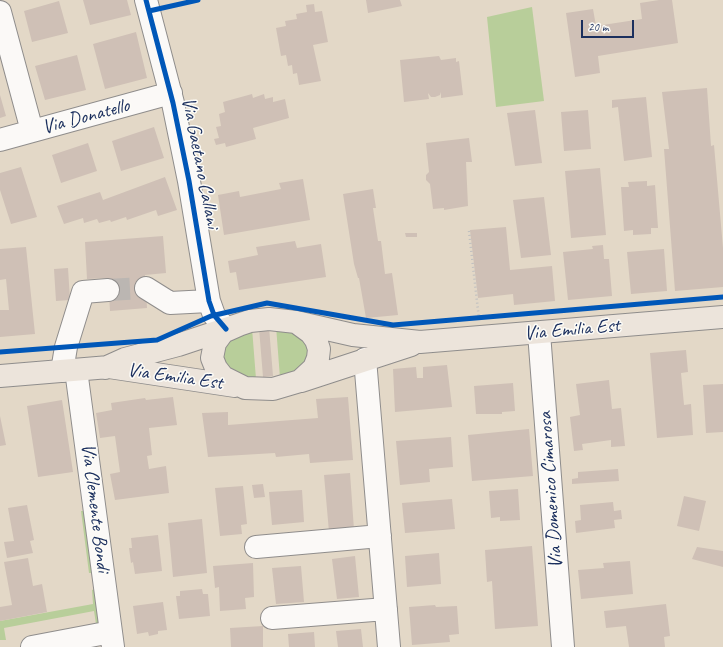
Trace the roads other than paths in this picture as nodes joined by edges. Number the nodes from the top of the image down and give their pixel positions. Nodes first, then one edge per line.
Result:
1 (146, 0) edge
2 (0, 12) edge
3 (171, 94) junction
4 (32, 131) junction
5 (0, 140) edge
6 (146, 288) tunnel mouth
7 (108, 290) tunnel mouth
8 (209, 301) junction
9 (723, 317) edge
10 (296, 322) junction
11 (233, 327) junction
12 (539, 333) junction
13 (420, 342) junction
14 (365, 359) junction
15 (105, 368) junction
16 (69, 370) junction
17 (0, 376) edge
18 (300, 381) junction
19 (246, 388) junction
20 (380, 536) junction
21 (256, 547) dead end
22 (386, 609) junction
23 (272, 618) dead end
24 (112, 640) edge
25 (32, 647) edge
26 (389, 647) edge
27 (563, 647) edge

1 - 3 street, Via Gaetano Callani
2 - 4 street
3 - 4 street, Via Donatello
3 - 8 street, Via Gaetano Callani
4 - 5 street, Via Donatello
6 - 8 street
7 - 16 street, Via Clemente Bondi
8 - 11 street, Via Gaetano Callani
9 - 12 main road, Via Emilia Est
10 - 11 main road, Via Emilia Est
10 - 13 main road, Via Emilia Est
10 - 18 main road, Via Emilia Est
11 - 15 main road, Via Emilia Est
11 - 19 main road, Via Emilia Est
12 - 13 main road, Via Emilia Est
12 - 27 street, Via Domenico Cimarosa
13 - 14 main road, Via Emilia Est
14 - 18 main road, Via Emilia Est
14 - 20 street
15 - 16 main road, Via Emilia Est
15 - 19 main road, Via Emilia Est
16 - 17 main road, Via Emilia Est
16 - 24 street, Via Clemente Bondi
18 - 19 main road, Via Emilia Est
20 - 21 street
20 - 22 street
22 - 23 street
22 - 26 street
24 - 25 street

